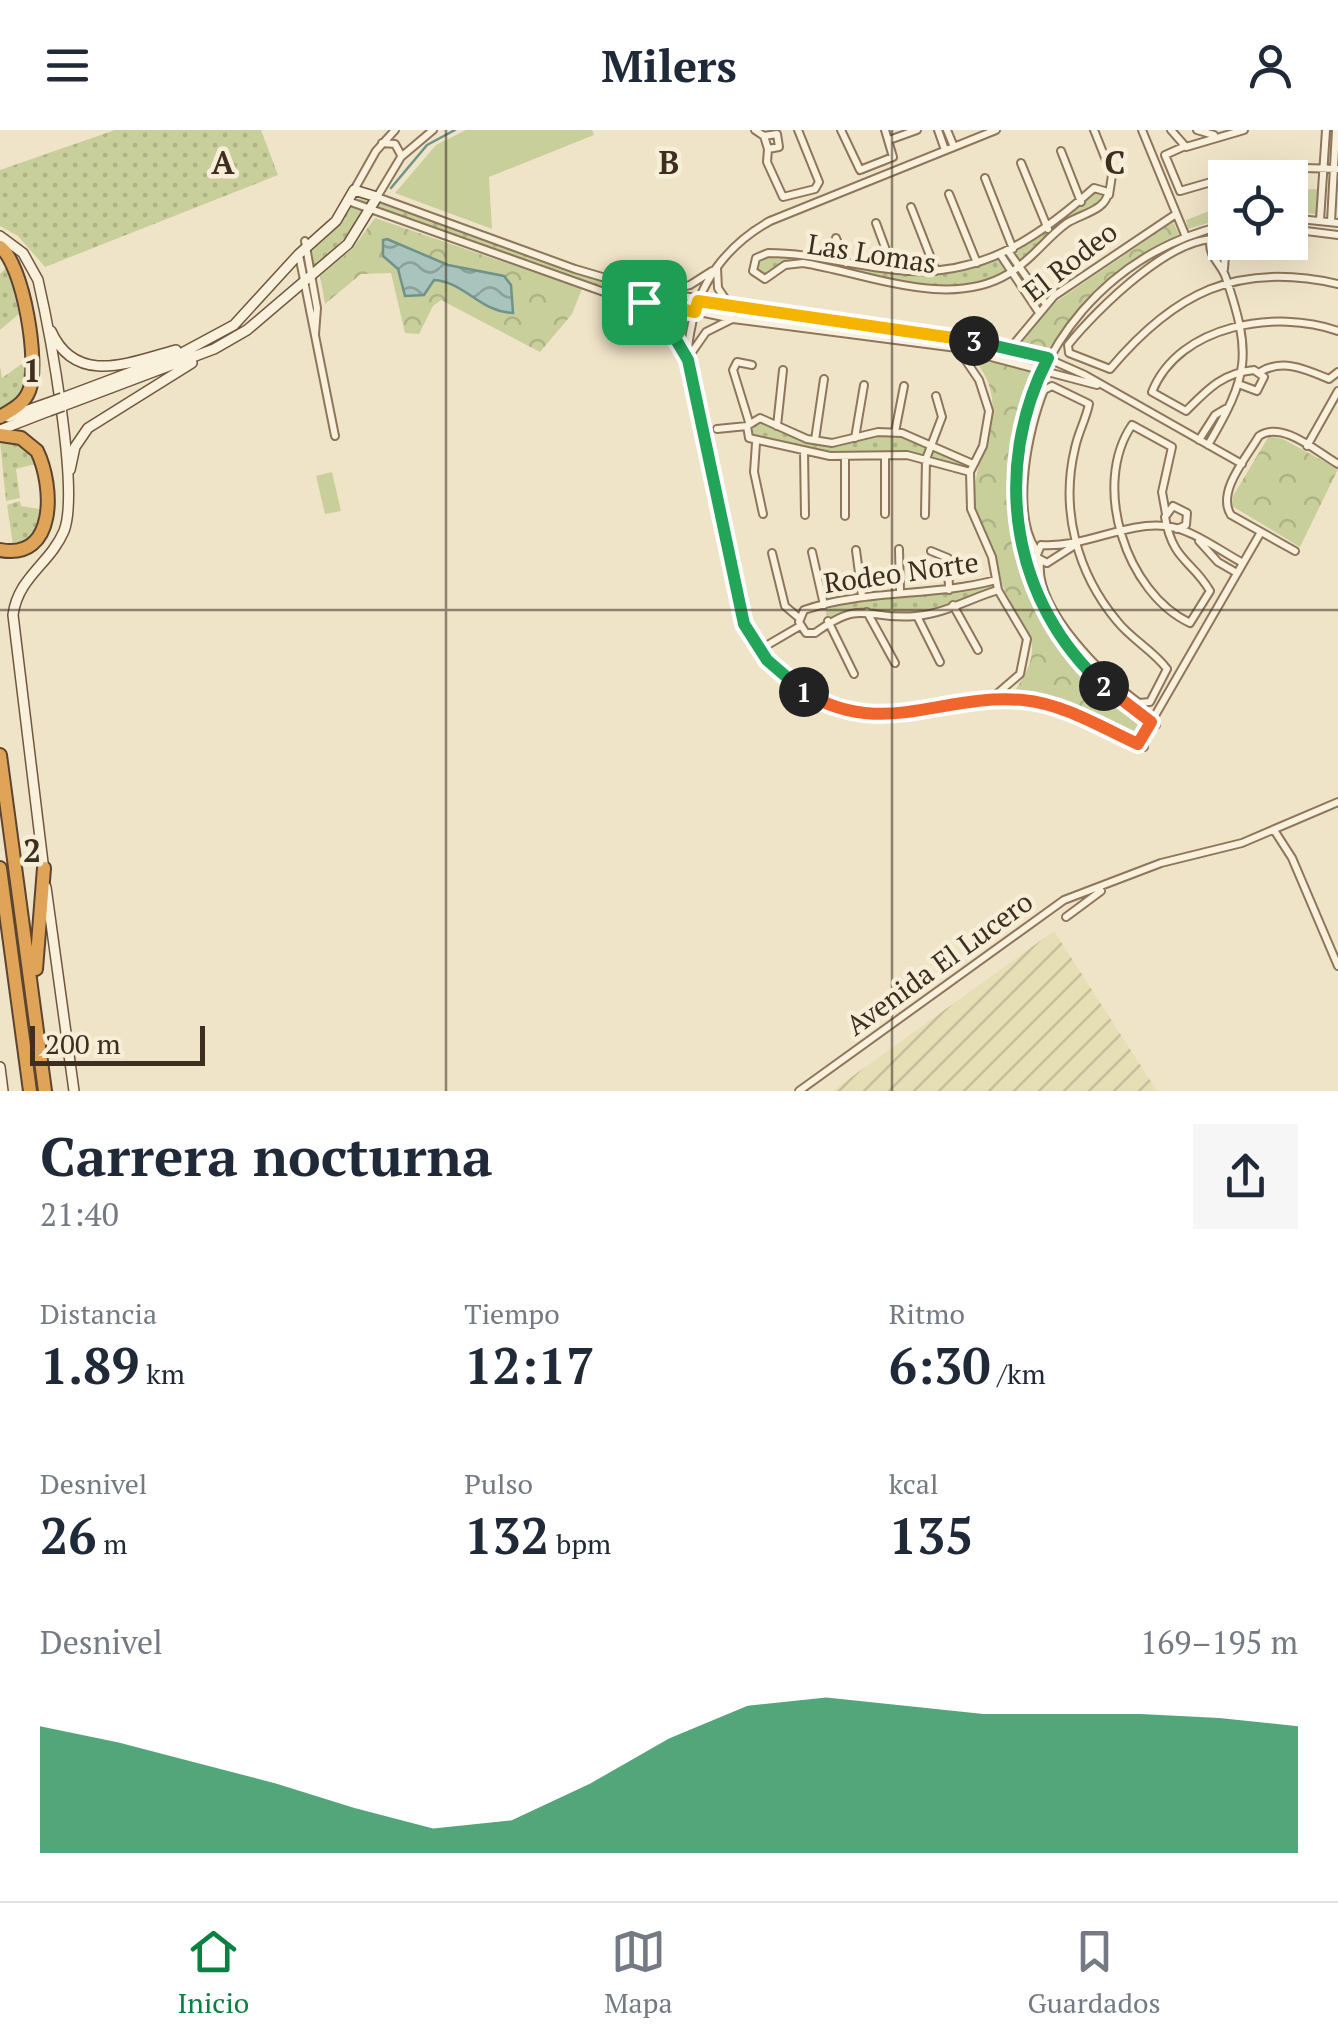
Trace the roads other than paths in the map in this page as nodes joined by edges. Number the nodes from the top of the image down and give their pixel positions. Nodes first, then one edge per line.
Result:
1 (395, 130) edge
2 (433, 130) edge
3 (755, 130) edge
4 (799, 130) edge
5 (841, 130) edge
6 (885, 130) edge
7 (917, 130) edge
8 (938, 130) edge
9 (947, 130) edge
10 (996, 130) edge
11 (1094, 130) edge
12 (1142, 130) edge
13 (1197, 130) edge
14 (1244, 130) edge
15 (1326, 130) edge
16 (1336, 130) edge
17 (1176, 132) edge
18 (1218, 133) edge
19 (764, 136) junction
20 (780, 138) junction
21 (889, 140) junction
22 (382, 143) junction
23 (1184, 147) junction
24 (950, 148) junction
25 (768, 149) junction
26 (1061, 151) dead end
27 (401, 156) junction
28 (1022, 163) dead end
29 (1308, 167) edge
30 (1324, 167) junction
31 (1336, 169) edge
32 (985, 178) dead end
33 (1208, 183) edge
34 (354, 190) junction
35 (949, 194) dead end
36 (1109, 194) junction
37 (377, 197) junction
38 (348, 201) junction
39 (1081, 202) junction
40 (911, 207) dead end
41 (372, 208) junction
42 (1176, 214) junction
43 (1308, 219) edge
44 (1320, 220) junction
45 (1063, 222) junction
46 (876, 223) dead end
47 (1335, 223) edge
48 (1048, 229) junction
49 (1208, 230) edge
50 (1308, 231) edge
51 (482, 235) junction
52 (1338, 235) edge
53 (0, 236) edge
54 (1186, 237) junction
55 (836, 238) dead end
56 (1208, 245) edge
57 (0, 246) edge
58 (479, 246) junction
59 (303, 248) junction
60 (1011, 250) junction
61 (1000, 254) junction
62 (1219, 260) edge
63 (1224, 260) edge
64 (977, 264) junction
65 (846, 266) junction
66 (1019, 266) junction
67 (717, 267) junction
68 (574, 270) junction
69 (893, 270) junction
70 (1224, 270) junction
71 (918, 271) junction
72 (936, 272) junction
73 (1012, 272) junction
74 (312, 276) junction
75 (569, 280) junction
76 (609, 280) junction
77 (303, 284) junction
78 (1228, 284) junction
79 (1338, 284) edge
80 (916, 285) junction
81 (604, 292) junction
82 (656, 292) junction
83 (698, 301) junction
84 (644, 302) junction
85 (1045, 304) junction
86 (730, 306) junction
87 (1038, 311) junction
88 (44, 312) junction
89 (695, 312) junction
90 (733, 318) junction
91 (1240, 326) junction
92 (1338, 331) edge
93 (314, 340) junction
94 (211, 345) junction
95 (1009, 347) junction
96 (957, 348) junction
97 (1004, 357) junction
98 (1048, 358) junction
99 (688, 360) junction
100 (752, 365) dead end
101 (1042, 369) junction
102 (783, 370) dead end
103 (1244, 371) junction
104 (1260, 372) junction
105 (1338, 372) edge
106 (824, 378) dead end
107 (864, 385) dead end
108 (1240, 385) junction
109 (904, 386) dead end
110 (1102, 386) junction
111 (1338, 391) edge
112 (936, 396) dead end
113 (49, 407) junction
114 (1226, 408) junction
115 (0, 419) edge
116 (748, 424) junction
117 (777, 426) junction
118 (717, 429) dead end
119 (0, 432) edge
120 (895, 432) junction
121 (334, 436) dead end
122 (855, 439) junction
123 (814, 440) junction
124 (1199, 440) junction
125 (832, 442) junction
126 (756, 443) junction
127 (1208, 445) junction
128 (931, 446) junction
129 (1306, 446) junction
130 (804, 450) junction
131 (830, 456) junction
132 (845, 456) junction
133 (884, 456) junction
134 (926, 459) junction
135 (1242, 464) junction
136 (1338, 464) edge
137 (971, 468) junction
138 (69, 487) junction
139 (763, 514) dead end
140 (886, 514) dead end
141 (925, 514) dead end
142 (1166, 514) junction
143 (805, 515) dead end
144 (845, 516) dead end
145 (1167, 526) junction
146 (1177, 529) junction
147 (1261, 532) junction
148 (1121, 533) junction
149 (1195, 537) junction
150 (1074, 546) junction
151 (899, 549) dead end
152 (0, 550) edge
153 (856, 550) dead end
154 (1036, 550) junction
155 (1295, 550) dead end
156 (812, 552) dead end
157 (930, 552) dead end
158 (772, 553) dead end
159 (1040, 562) junction
160 (1243, 563) junction
161 (1238, 573) junction
162 (996, 580) junction
163 (953, 590) junction
164 (998, 590) junction
165 (900, 591) junction
166 (862, 596) junction
167 (850, 598) junction
168 (957, 603) junction
169 (824, 605) junction
170 (867, 611) junction
171 (852, 612) junction
172 (917, 616) junction
173 (828, 621) junction
174 (800, 622) junction
175 (759, 650) junction
176 (978, 650) dead end
177 (940, 662) dead end
178 (895, 663) dead end
179 (854, 674) dead end
180 (990, 699) junction
181 (1154, 724) junction
182 (0, 755) edge
183 (1338, 802) edge
184 (1274, 830) junction
185 (0, 868) edge
186 (44, 868) junction
187 (1112, 884) junction
188 (1066, 918) dead end
189 (0, 934) edge
190 (1338, 966) edge
191 (14, 976) junction
192 (34, 1011) junction
193 (0, 1067) edge
194 (3, 1091) edge
195 (30, 1091) edge
196 (45, 1091) edge
197 (74, 1091) edge
198 (800, 1091) edge

1 - 22 street
2 - 27 street
3 - 19 street
4 - 20 street
4 - 25 street
5 - 21 street
6 - 21 street
7 - 21 street
8 - 24 street
9 - 24 street
10 - 24 street
11 - 36 street
12 - 42 street
13 - 18 street
14 - 18 street
15 - 30 street
16 - 31 street
17 - 23 street
18 - 23 street
19 - 20 street
19 - 25 street
20 - 25 street
22 - 27 street
22 - 34 street
23 - 33 street
24 - 67 street
26 - 39 street
27 - 37 street
28 - 48 street
29 - 30 street
30 - 31 street
30 - 44 street
31 - 47 street
32 - 60 street
34 - 37 street
34 - 38 street
35 - 64 street
36 - 39 street, Las Lomas
36 - 45 street, Las Lomas
37 - 41 street
37 - 51 street
38 - 41 street
38 - 59 street
39 - 45 street, Las Lomas
40 - 72 street
41 - 58 street
41 - 74 street
42 - 54 street
42 - 85 street, El Rodeo
43 - 44 street
44 - 47 street
45 - 48 street, Las Lomas
45 - 66 street, Las Lomas
46 - 69 street
48 - 60 street, Las Lomas
49 - 54 street
50 - 52 street
51 - 58 street
51 - 68 street
53 - 88 street
54 - 98 street
55 - 65 street
56 - 78 street
57 - 115 highway
58 - 75 street
59 - 74 street
59 - 77 street
59 - 94 street
60 - 61 street, Las Lomas
60 - 66 street
61 - 64 street, Las Lomas
61 - 73 street
62 - 70 street
63 - 70 street
64 - 72 street, Las Lomas
65 - 65 street, Las Lomas
65 - 69 street, Las Lomas
65 - 80 street, Las Lomas
66 - 73 street, Las Lomas
66 - 85 street
67 - 82 street
67 - 83 street
67 - 86 street
68 - 75 street
68 - 76 street
69 - 71 street, Las Lomas
70 - 78 street
71 - 72 street, Las Lomas
71 - 80 street
73 - 80 street, Las Lomas
73 - 87 street
74 - 77 street
74 - 93 street
75 - 81 street
76 - 81 street
76 - 82 street
77 - 93 street
77 - 94 street
78 - 79 street
78 - 91 street
81 - 84 street
82 - 83 street
83 - 86 street
83 - 89 street
84 - 89 street
84 - 99 street
85 - 87 street, El Rodeo
86 - 95 street
87 - 95 street, El Rodeo
88 - 94 street
88 - 138 street
89 - 90 street
89 - 99 street
90 - 96 street
90 - 99 street
91 - 92 street
91 - 103 street
91 - 103 street
93 - 121 street
94 - 113 street, bridge
94 - 138 street
95 - 97 street, El Rodeo
95 - 98 street
96 - 97 street
96 - 137 street
97 - 101 street
98 - 101 street
98 - 110 street
99 - 175 street
100 - 116 street
101 - 110 street
101 - 181 street
102 - 117 street
103 - 104 street
103 - 108 street
104 - 105 street
104 - 108 street
106 - 123 street
107 - 122 street
108 - 114 street
109 - 120 street
110 - 124 street
111 - 129 street
112 - 128 street
113 - 115 street
113 - 119 street
114 - 124 street
114 - 127 street
116 - 117 street
116 - 118 street
116 - 126 street
117 - 123 street
119 - 152 highway
120 - 122 street
120 - 128 street
122 - 125 street
123 - 125 street
124 - 127 street
125 - 131 street
126 - 130 street
126 - 139 street
127 - 135 street
128 - 134 street
128 - 137 street
129 - 135 street
129 - 136 street
130 - 131 street
130 - 143 street
131 - 132 street
132 - 133 street
132 - 144 street
133 - 134 street
133 - 140 street
134 - 137 street
134 - 141 street
135 - 147 street
137 - 162 street
138 - 186 street
142 - 145 street
142 - 146 street
142 - 148 street
145 - 146 street
145 - 148 street
145 - 148 street
146 - 149 street
147 - 155 street
147 - 160 street
148 - 150 street
149 - 160 street
149 - 161 street
150 - 154 street
150 - 154 street
150 - 159 street
150 - 159 street
151 - 165 street
153 - 166 street
154 - 159 street
156 - 169 street
157 - 163 street
158 - 174 street
160 - 161 street
161 - 181 street
162 - 163 street, Rodeo Norte
162 - 164 street
163 - 165 street, Rodeo Norte
163 - 168 street
164 - 168 street, Rodeo Norte
164 - 180 street
165 - 166 street, Rodeo Norte
166 - 167 street, Rodeo Norte
167 - 169 street, Rodeo Norte
167 - 171 street
168 - 172 street, Rodeo Norte
168 - 176 street
169 - 174 street, Rodeo Norte
170 - 171 street, Rodeo Norte
170 - 172 street, Rodeo Norte
170 - 178 street
171 - 173 street, Rodeo Norte
172 - 177 street
173 - 174 street, Rodeo Norte
173 - 179 street
174 - 175 street
175 - 180 street
180 - 181 street
182 - 192 highway
183 - 184 street, Avenida El Lucero
184 - 187 street, Avenida El Lucero
184 - 190 street
185 - 191 highway
186 - 192 highway
186 - 197 street
187 - 188 street, Avenida El Lucero
187 - 198 street, Avenida El Lucero
189 - 191 highway
191 - 195 highway
192 - 196 highway
193 - 194 street

